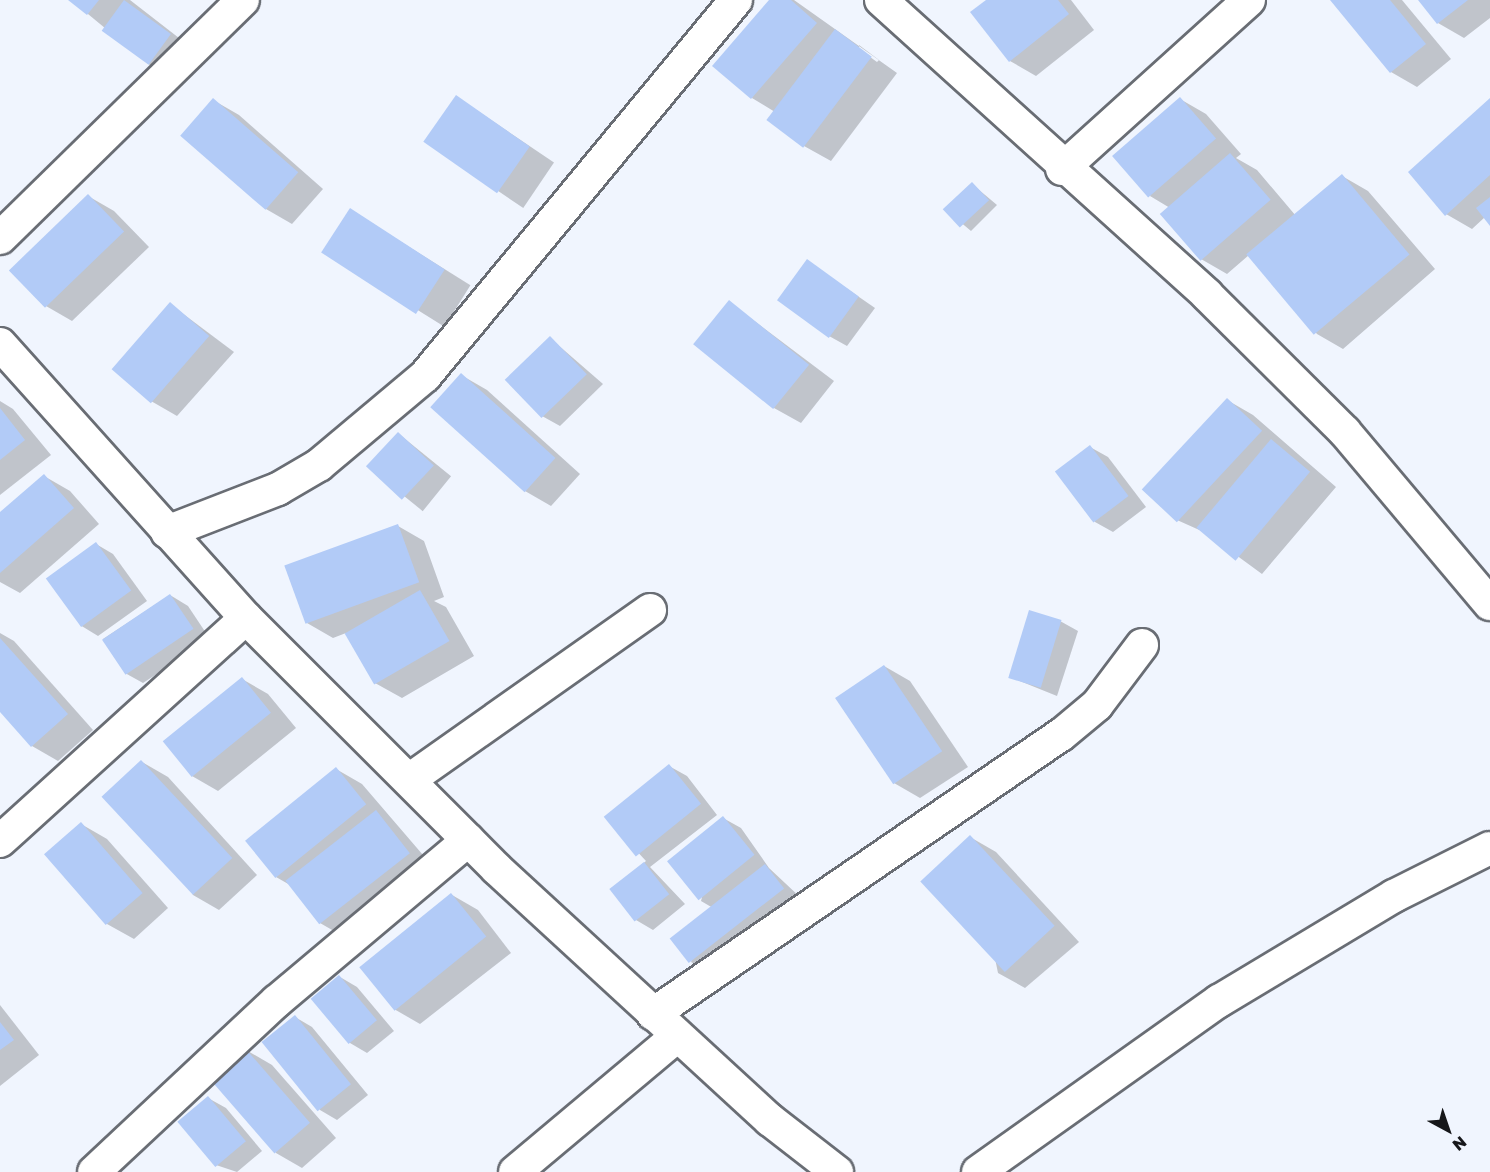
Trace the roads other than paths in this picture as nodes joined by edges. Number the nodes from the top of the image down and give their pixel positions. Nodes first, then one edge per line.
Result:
1 (243, 0) edge
2 (736, 0) edge
3 (881, 0) edge
4 (1249, 0) edge
5 (1062, 170) junction
6 (0, 238) edge
7 (3, 354) edge
8 (167, 532) junction
9 (1490, 604) edge
10 (650, 610) dead end
11 (246, 618) junction
12 (1142, 645) dead end
13 (409, 780) junction
14 (468, 840) junction
15 (0, 841) edge
16 (1490, 848) edge
17 (653, 1014) junction
18 (677, 1036) junction
19 (94, 1172) edge
20 (515, 1172) edge
21 (837, 1172) edge
22 (978, 1172) edge

1 - 6 street
2 - 8 street
3 - 5 street
4 - 5 street
5 - 9 street
7 - 8 street
8 - 11 street
10 - 13 street
11 - 13 street
11 - 15 street
12 - 17 street
13 - 14 street
14 - 17 street
14 - 19 street
16 - 22 street
17 - 18 street
18 - 20 street
18 - 21 street

